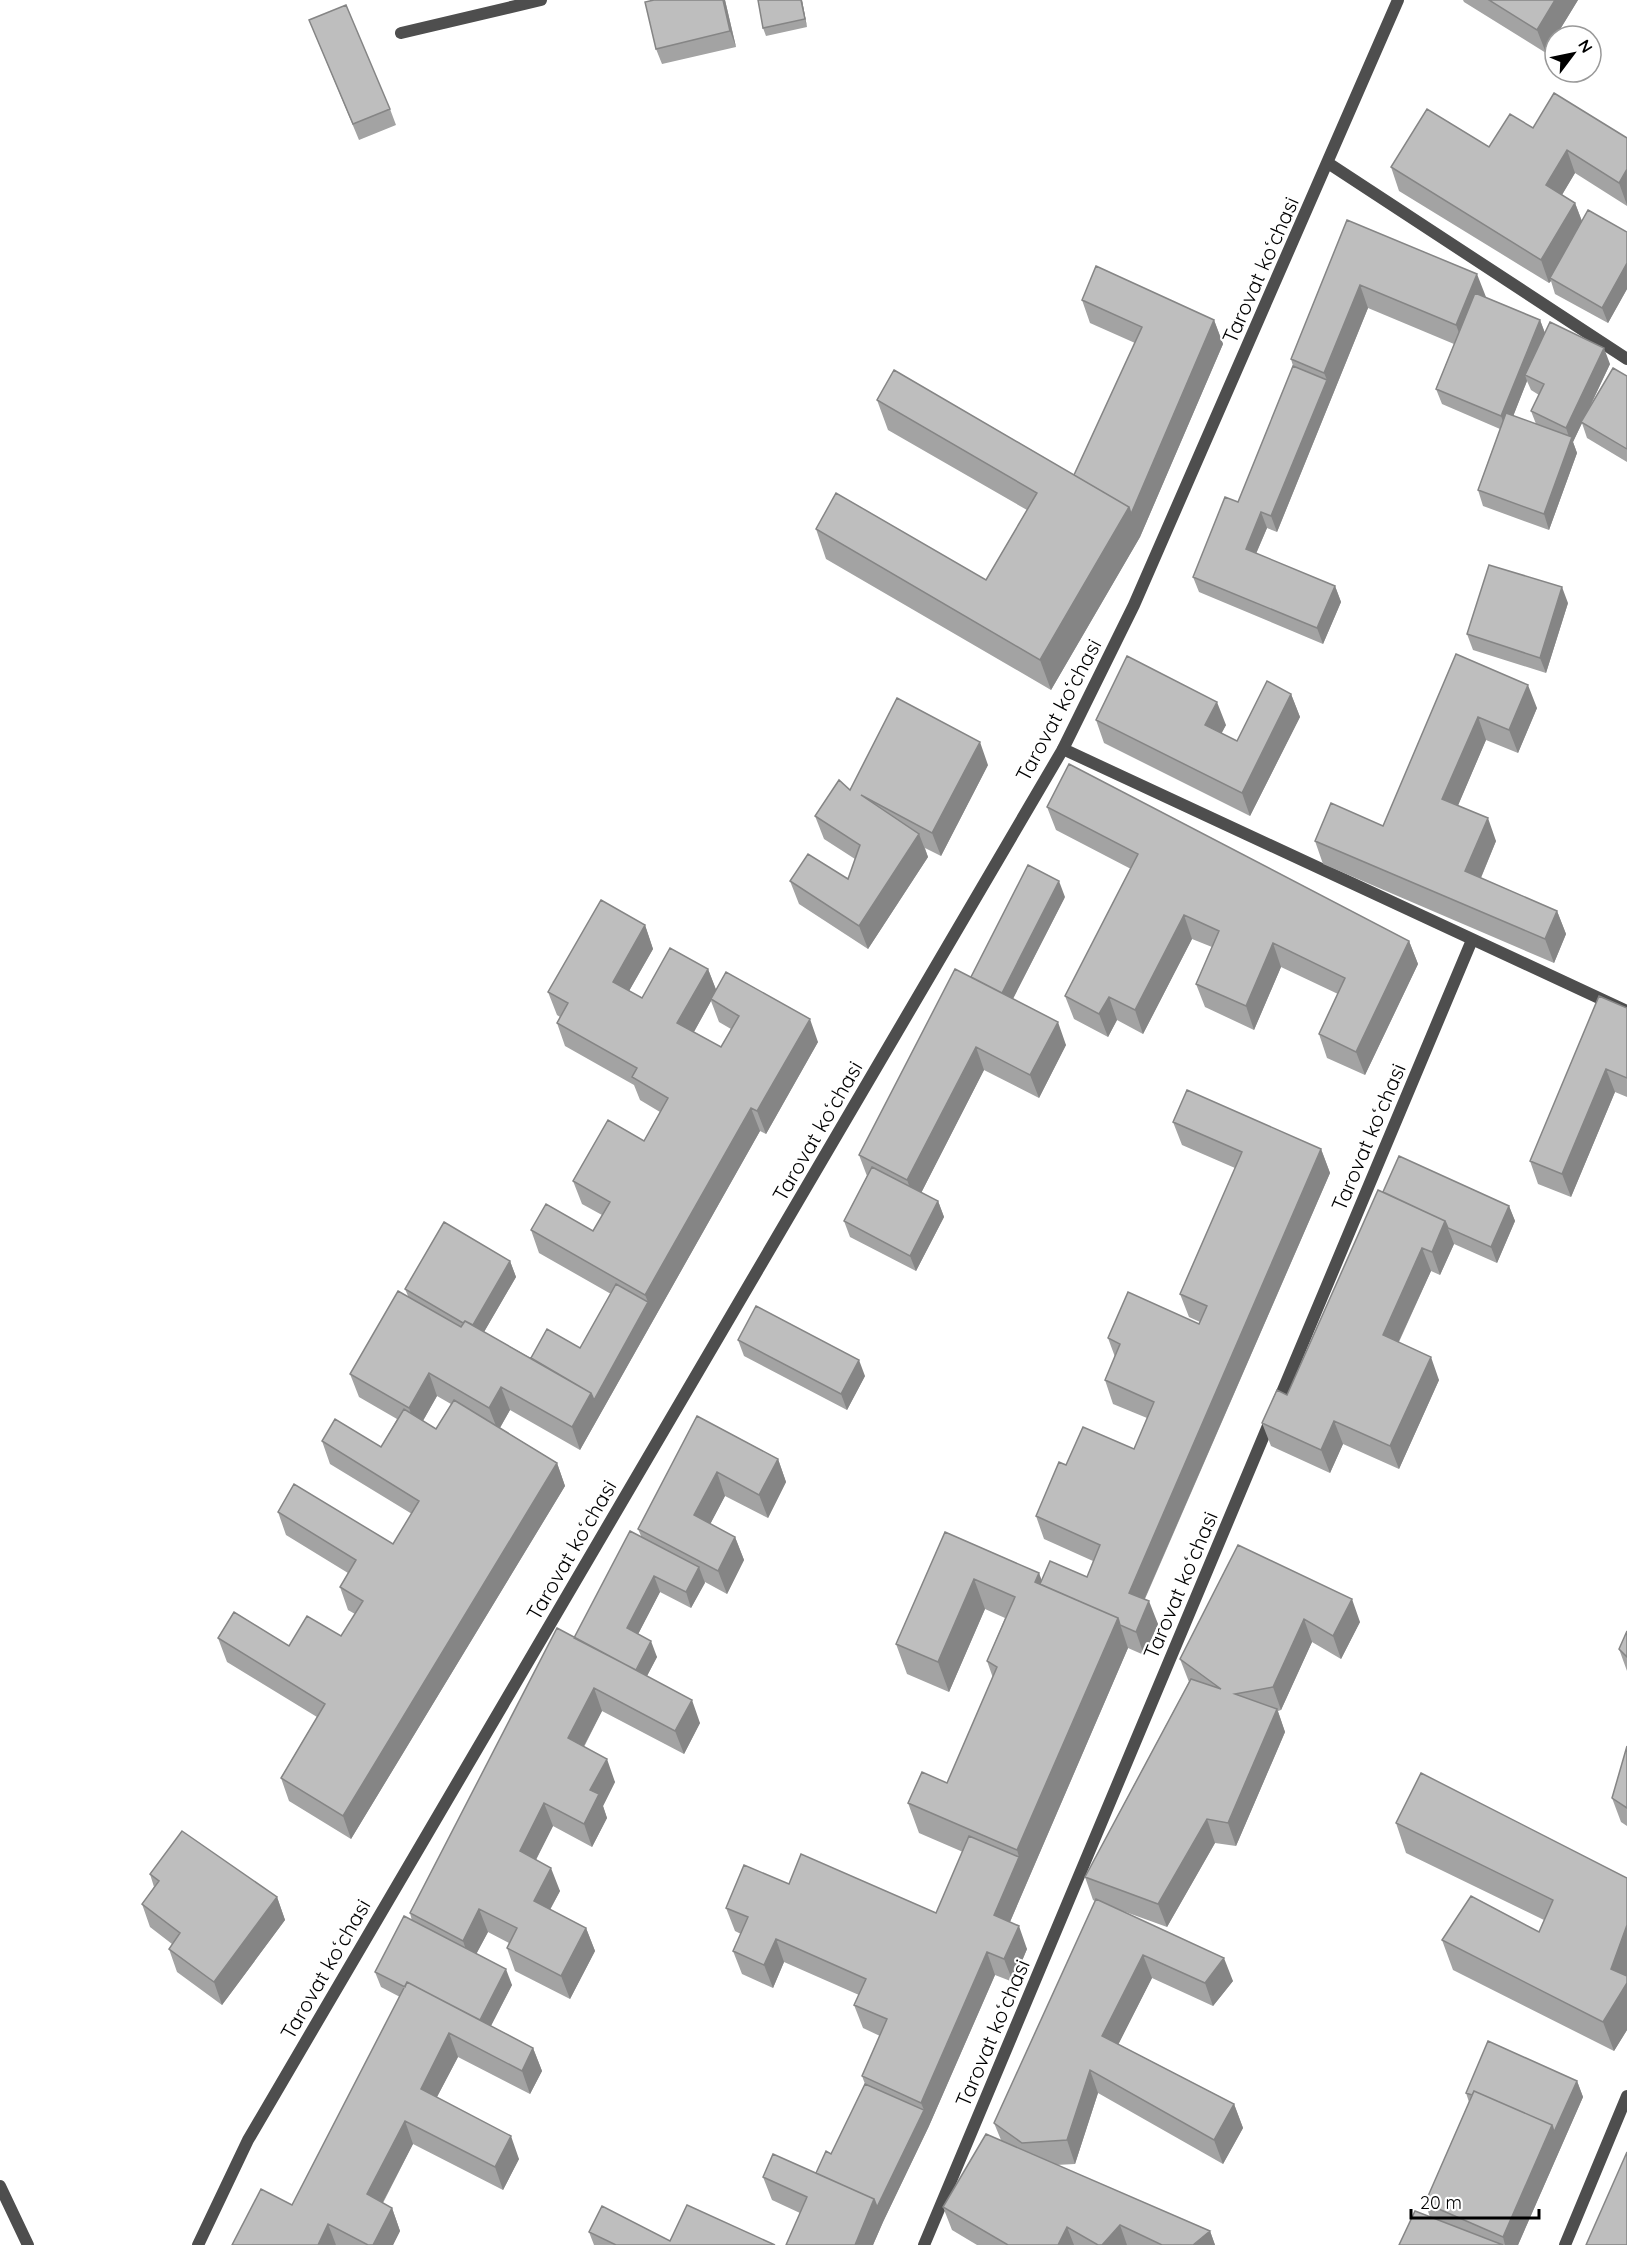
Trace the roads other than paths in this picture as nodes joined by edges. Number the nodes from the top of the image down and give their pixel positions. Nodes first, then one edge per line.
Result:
1 (541, 0) edge
2 (1398, 0) edge
3 (401, 33) dead end
4 (1328, 163) junction
5 (1627, 358) edge
6 (1063, 749) junction
7 (1472, 940) junction
8 (1627, 1011) edge
9 (1627, 2096) edge
10 (0, 2186) edge
11 (24, 2243) edge
12 (198, 2245) edge
13 (924, 2245) edge
14 (1565, 2245) edge

1 - 3 street
2 - 4 street, Tarovat koʻchasi
4 - 5 street
4 - 6 street, Tarovat koʻchasi
6 - 7 street
6 - 12 street, Tarovat koʻchasi
7 - 8 street
7 - 13 street, Tarovat koʻchasi
9 - 14 street
10 - 11 street

